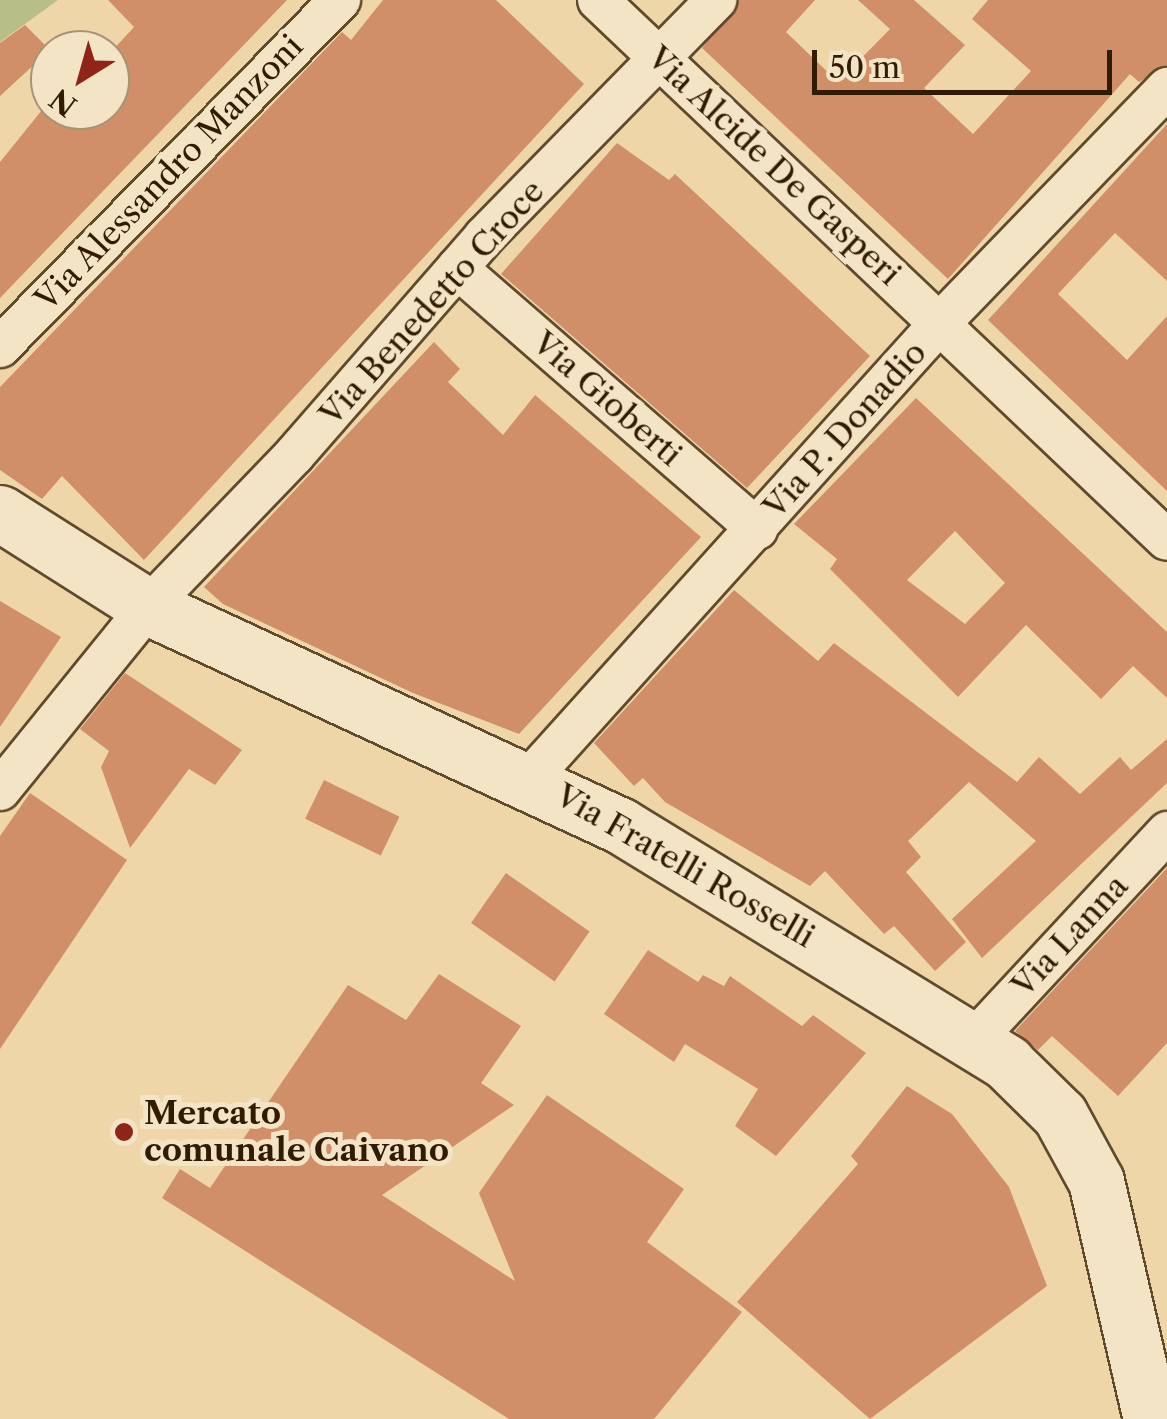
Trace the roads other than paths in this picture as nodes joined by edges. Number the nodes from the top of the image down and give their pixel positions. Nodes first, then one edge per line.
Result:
1 (340, 0) edge
2 (598, 0) edge
3 (716, 0) edge
4 (663, 60) junction
5 (1167, 88) edge
6 (457, 268) junction
7 (940, 323) junction
8 (0, 347) edge
9 (0, 513) edge
10 (758, 529) junction
11 (1167, 540) edge
12 (148, 607) junction
13 (530, 778) junction
14 (0, 790) edge
15 (1167, 832) edge
16 (974, 1040) junction
17 (1150, 1419) edge

1 - 8 street, Via Alessandro Manzoni
2 - 4 street, Via Alcide De Gasperi
3 - 4 street, Via Benedetto Croce
4 - 6 street, Via Benedetto Croce
4 - 7 street, Via Alcide De Gasperi
5 - 7 street, Via P. Donadio
6 - 10 street, Via Gioberti
6 - 12 street, Via Benedetto Croce
7 - 10 street, Via P. Donadio
7 - 11 street, Via Alcide De Gasperi
9 - 12 main road, Via Fratelli Rosselli
10 - 13 street, Via P. Donadio
12 - 13 main road, Via Fratelli Rosselli
12 - 14 street, Via Benedetto Croce
13 - 16 main road, Via Fratelli Rosselli
15 - 16 street, Via Lanna
16 - 17 main road, Via Fratelli Rosselli

